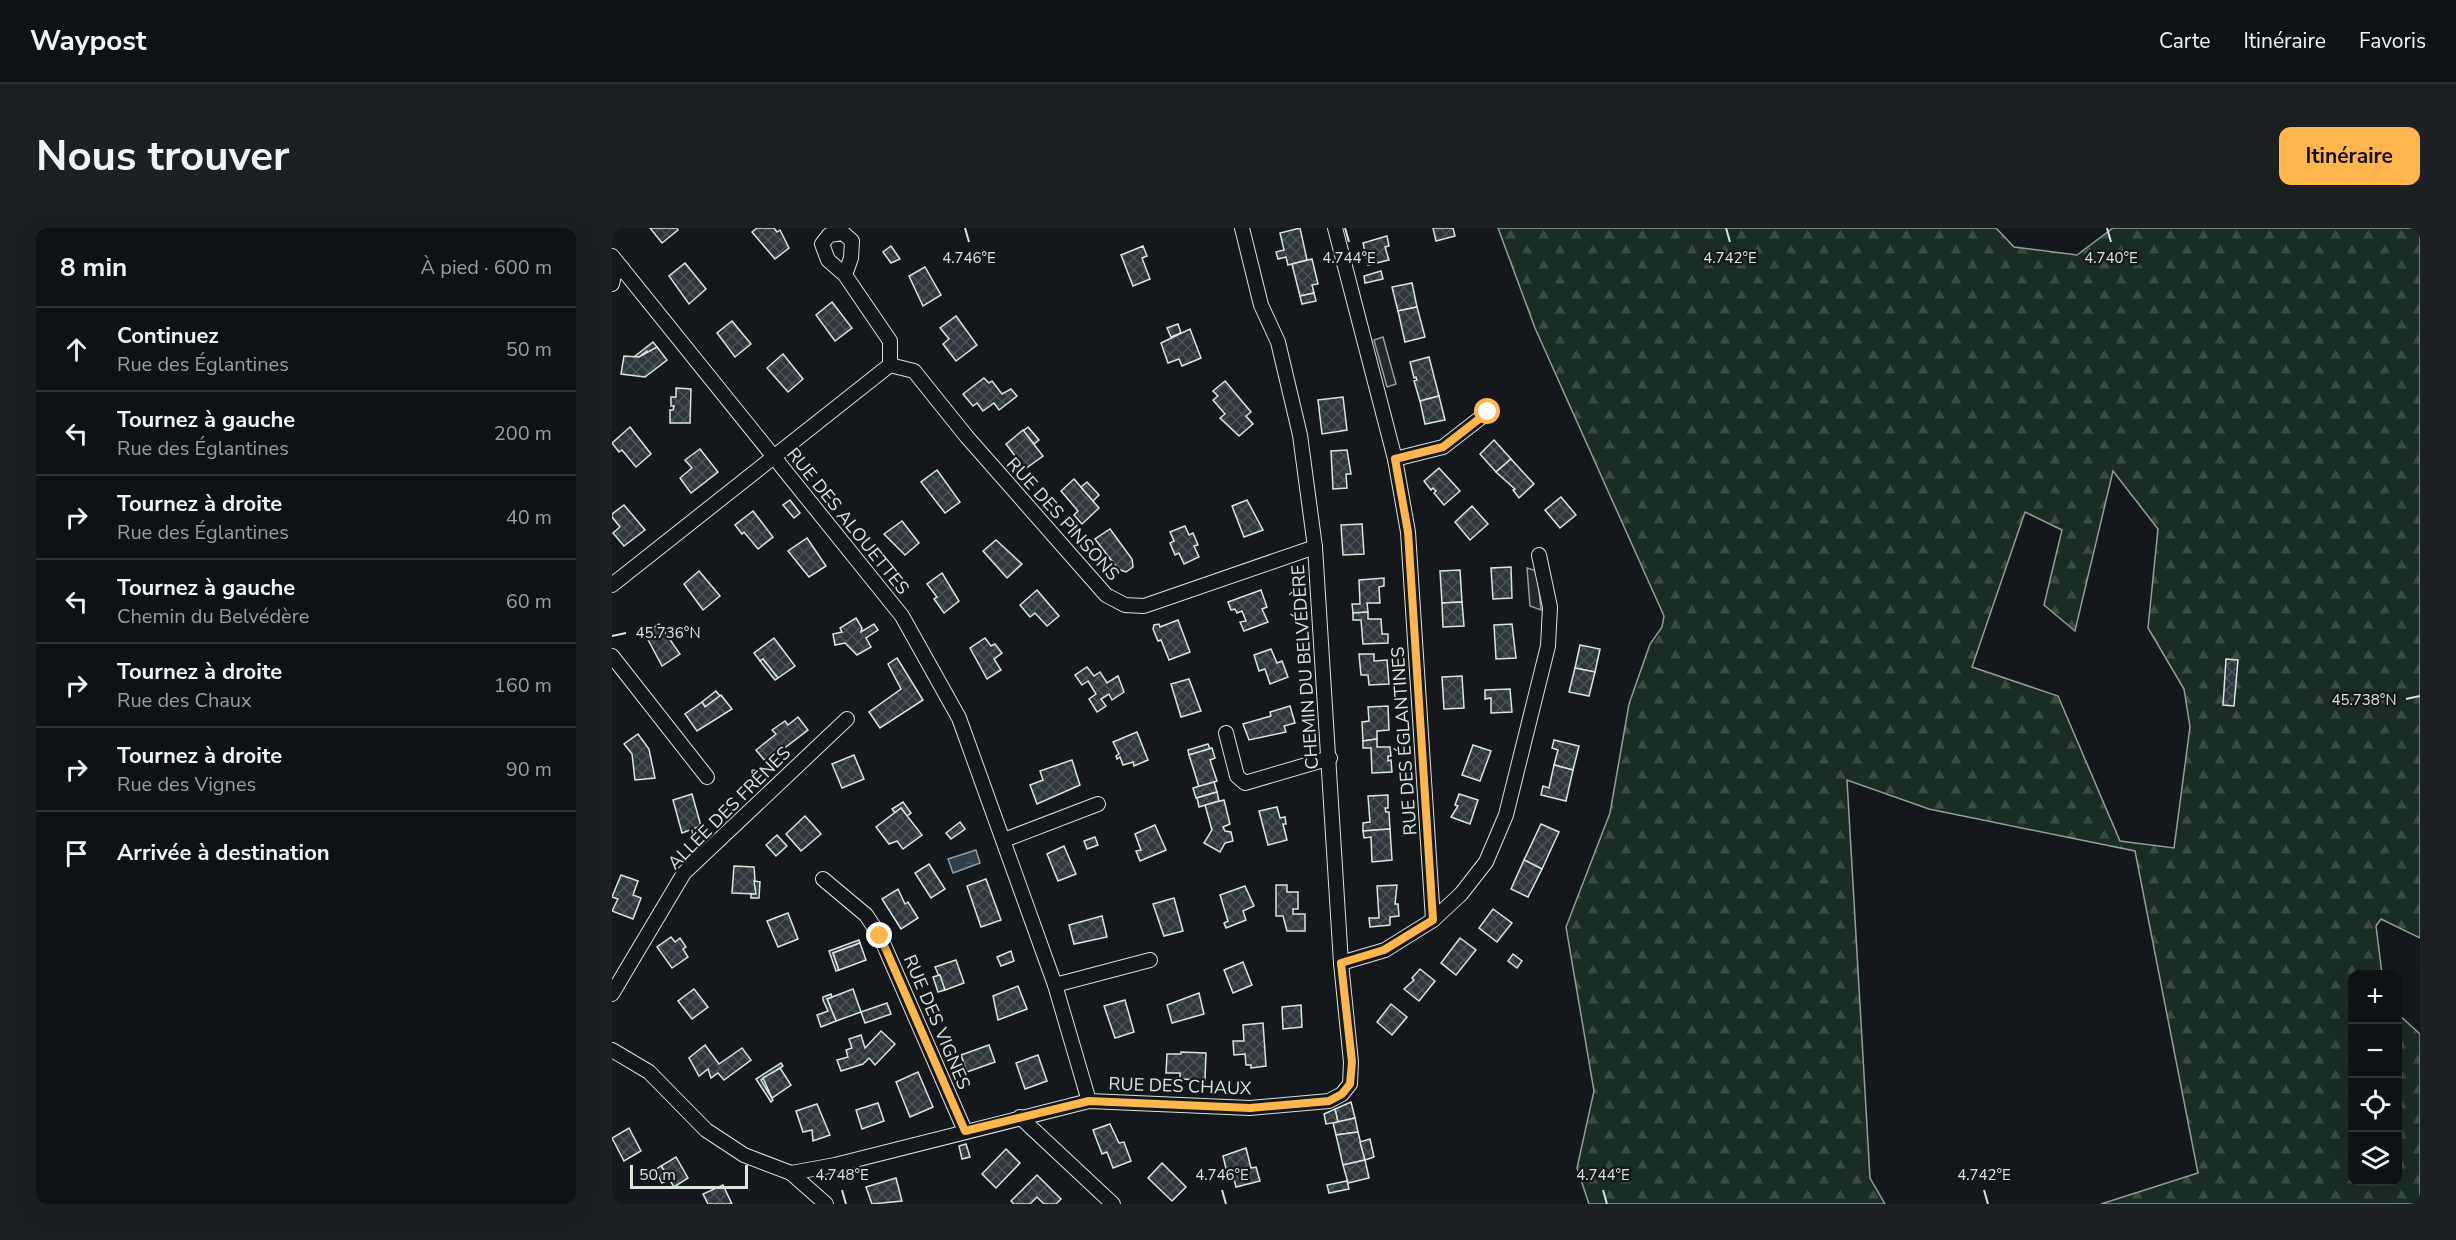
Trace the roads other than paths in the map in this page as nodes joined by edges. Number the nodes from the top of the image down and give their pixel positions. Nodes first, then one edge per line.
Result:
1 (1242, 228) edge
2 (1340, 229) edge
3 (612, 256) edge
4 (622, 268) junction
5 (845, 275) dead end
6 (612, 284) edge
7 (890, 365) junction
8 (1488, 412) dead end
9 (773, 456) junction
10 (1395, 459) junction
11 (1314, 547) junction
12 (1539, 555) dead end
13 (612, 585) edge
14 (612, 656) edge
15 (847, 719) dead end
16 (1227, 733) dead end
17 (1330, 758) junction
18 (707, 777) dead end
19 (1098, 804) dead end
20 (1004, 840) junction
21 (824, 879) dead end
22 (1433, 920) junction
23 (1150, 960) dead end
24 (1341, 963) junction
25 (1054, 985) junction
26 (612, 994) edge
27 (612, 1050) edge
28 (1089, 1101) junction
29 (1329, 1101) joint
30 (1020, 1117) junction
31 (965, 1131) junction
32 (791, 1173) junction
33 (826, 1204) edge
34 (1113, 1204) edge

1 - 11 street, CHEMIN DU BELVÉDÈRE
2 - 10 street, RUE DES ÉGLANTINES
3 - 4 street, RUE DES ALOUETTES
4 - 6 street
4 - 9 street, RUE DES ALOUETTES
5 - 7 street
7 - 9 street
7 - 11 street, RUE DES PINSONS
8 - 10 street
9 - 13 street
9 - 20 street, RUE DES ALOUETTES
10 - 22 street, RUE DES ÉGLANTINES
11 - 17 street, CHEMIN DU BELVÉDÈRE
12 - 22 street
14 - 18 street
15 - 26 street, ALLÉE DES FRÊNES
16 - 17 street
17 - 24 street, CHEMIN DU BELVÉDÈRE
19 - 20 street
20 - 25 street, RUE DES ALOUETTES
21 - 31 street, RUE DES VIGNES
22 - 24 street
23 - 25 street
24 - 29 street, CHEMIN DU BELVÉDÈRE
25 - 28 street, RUE DES ALOUETTES
27 - 32 street
28 - 29 street, RUE DES CHAUX
28 - 30 street, RUE DES CHAUX
30 - 31 street, RUE DES CHAUX
30 - 34 street
31 - 32 street, RUE DES CHAUX
32 - 33 street

